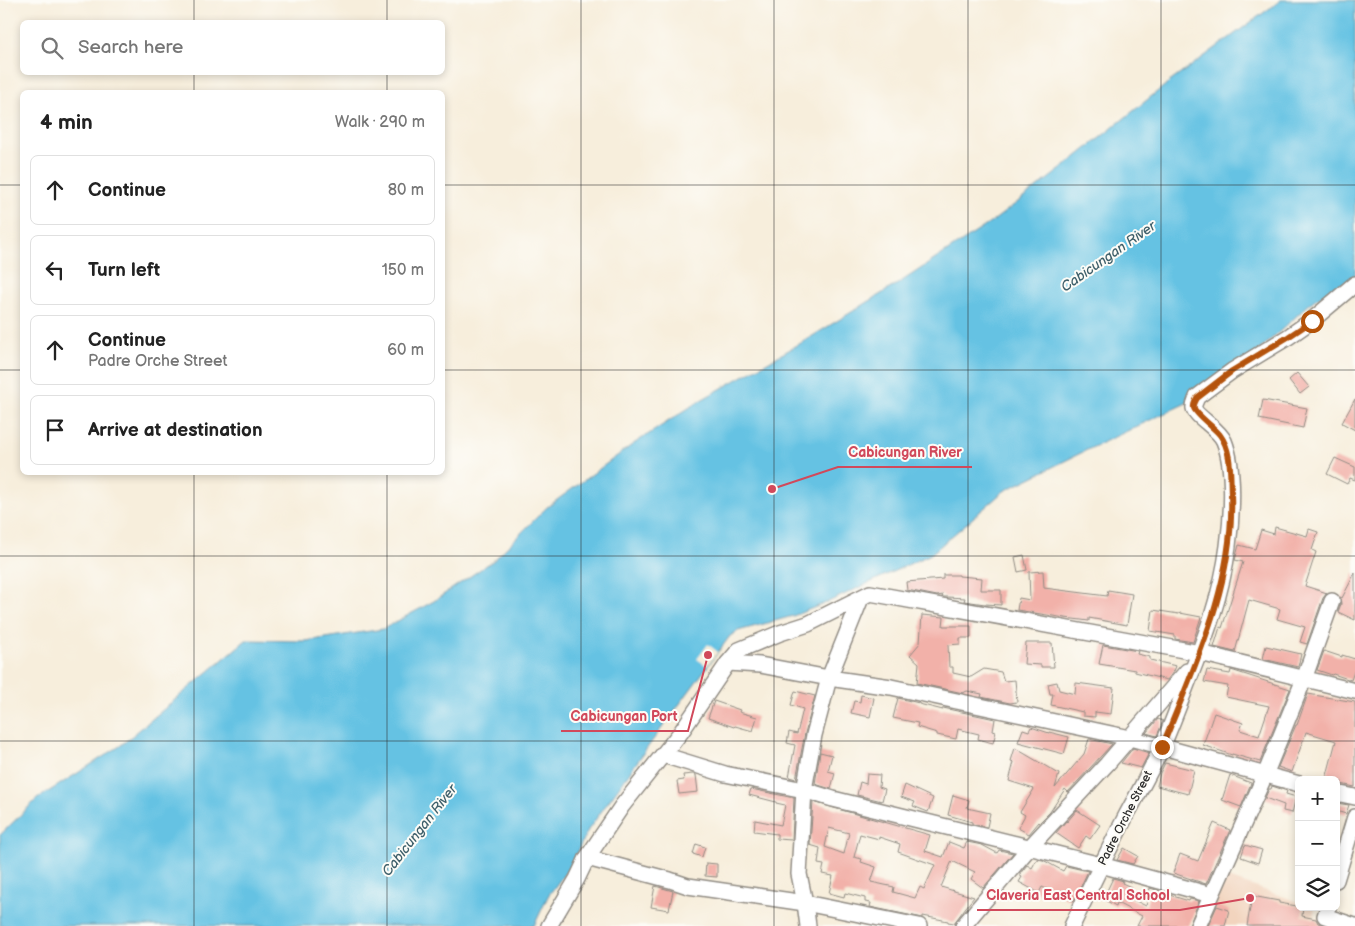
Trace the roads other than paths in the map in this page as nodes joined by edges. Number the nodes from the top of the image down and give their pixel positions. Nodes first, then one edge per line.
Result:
1 (1355, 284) edge
2 (861, 598) junction
3 (1332, 601) dead end
4 (1198, 657) junction
5 (728, 663) junction
6 (829, 678) junction
7 (1304, 679) junction
8 (1355, 691) edge
9 (1130, 738) junction
10 (1162, 747) junction
11 (663, 755) junction
12 (1265, 775) junction
13 (1295, 783) edge
14 (804, 790) junction
15 (1340, 794) edge
16 (1355, 797) edge
17 (1355, 817) edge
18 (1030, 848) junction
19 (587, 858) junction
20 (1101, 865) junction
21 (1340, 867) edge
22 (1211, 895) junction
23 (805, 903) junction
24 (1327, 911) edge
25 (549, 926) edge
26 (808, 926) edge
27 (919, 926) edge
28 (963, 926) edge
29 (1072, 926) edge
30 (1198, 926) edge
31 (1355, 926) edge

1 - 4 street, Padre Orche Street
2 - 4 street
2 - 5 street
2 - 6 street
3 - 7 street
4 - 7 street
4 - 9 street
4 - 10 street, Padre Orche Street
5 - 6 street
5 - 11 street
6 - 9 street
6 - 14 street
7 - 8 street
7 - 12 street
9 - 10 street
9 - 18 street
10 - 12 street
10 - 20 street, Padre Orche Street
11 - 14 street
11 - 19 street
12 - 13 street
12 - 22 street
14 - 18 street
14 - 23 street
15 - 16 street
17 - 21 street
18 - 20 street
18 - 28 street
19 - 23 street
19 - 25 street
20 - 22 street
20 - 29 street, Padre Orche Street
22 - 30 street
23 - 26 street
23 - 27 street
24 - 31 street

